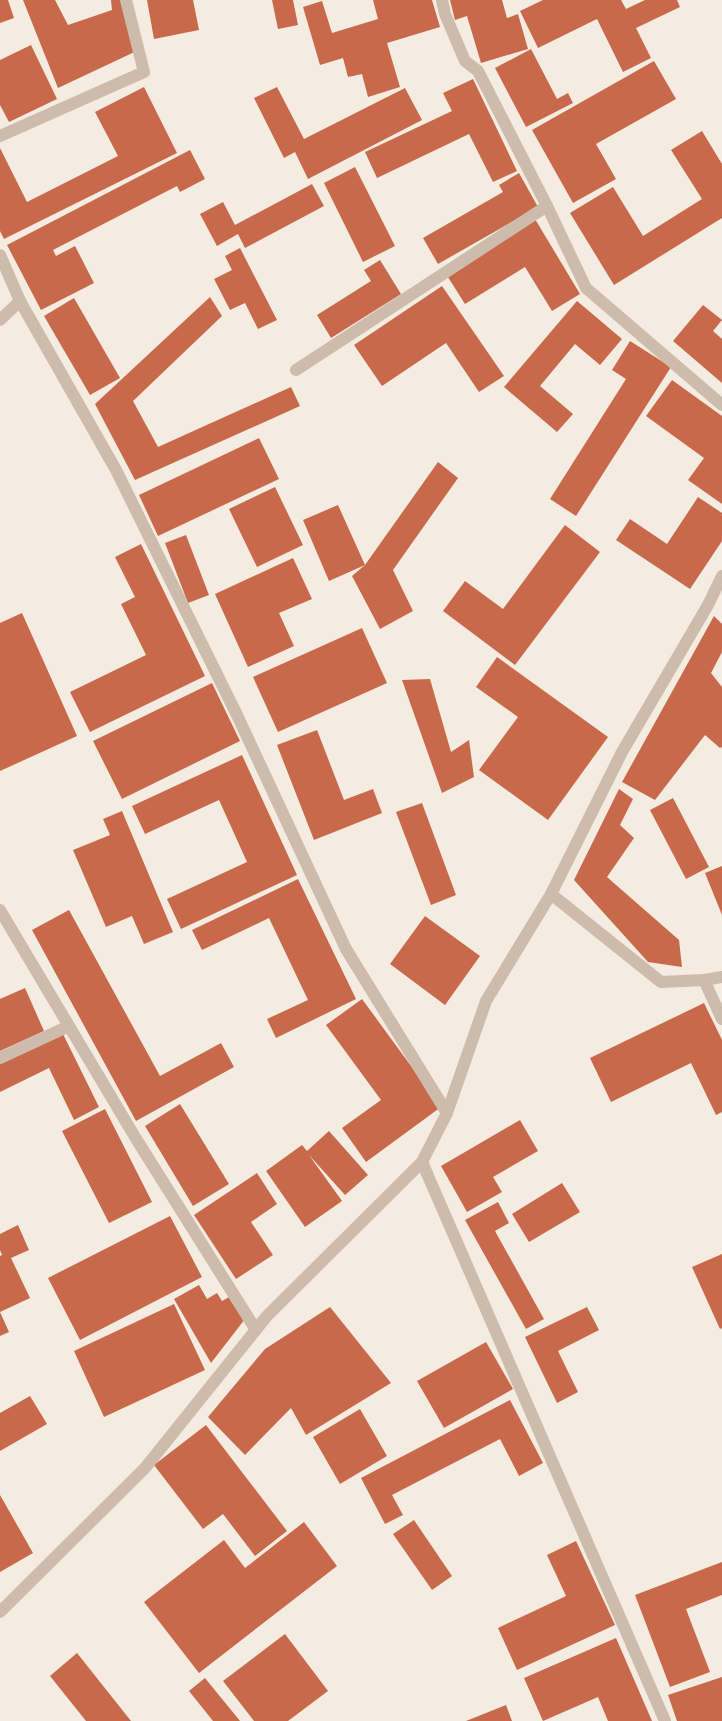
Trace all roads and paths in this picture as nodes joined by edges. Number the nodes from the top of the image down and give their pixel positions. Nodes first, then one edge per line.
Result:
1 (126, 0) edge
2 (442, 0) edge
3 (0, 136) edge
4 (547, 206) junction
5 (0, 255) edge
6 (20, 301) junction
7 (0, 320) edge
8 (296, 370) dead end
9 (722, 405) edge
10 (722, 576) edge
11 (551, 894) junction
12 (0, 910) edge
13 (722, 977) edge
14 (704, 980) junction
15 (722, 1019) edge
16 (69, 1026) junction
17 (0, 1058) edge
18 (447, 1113) junction
19 (422, 1162) junction
20 (256, 1330) junction
21 (0, 1612) edge
22 (665, 1721) edge

1 - 3 street
2 - 4 street
4 - 8 street
4 - 9 street
5 - 6 street
6 - 7 street
6 - 18 street
10 - 11 street
11 - 14 street
11 - 18 street
12 - 16 street
13 - 14 street
14 - 15 street
16 - 17 street
16 - 20 street
18 - 19 street
19 - 20 street
19 - 22 street
20 - 21 street

